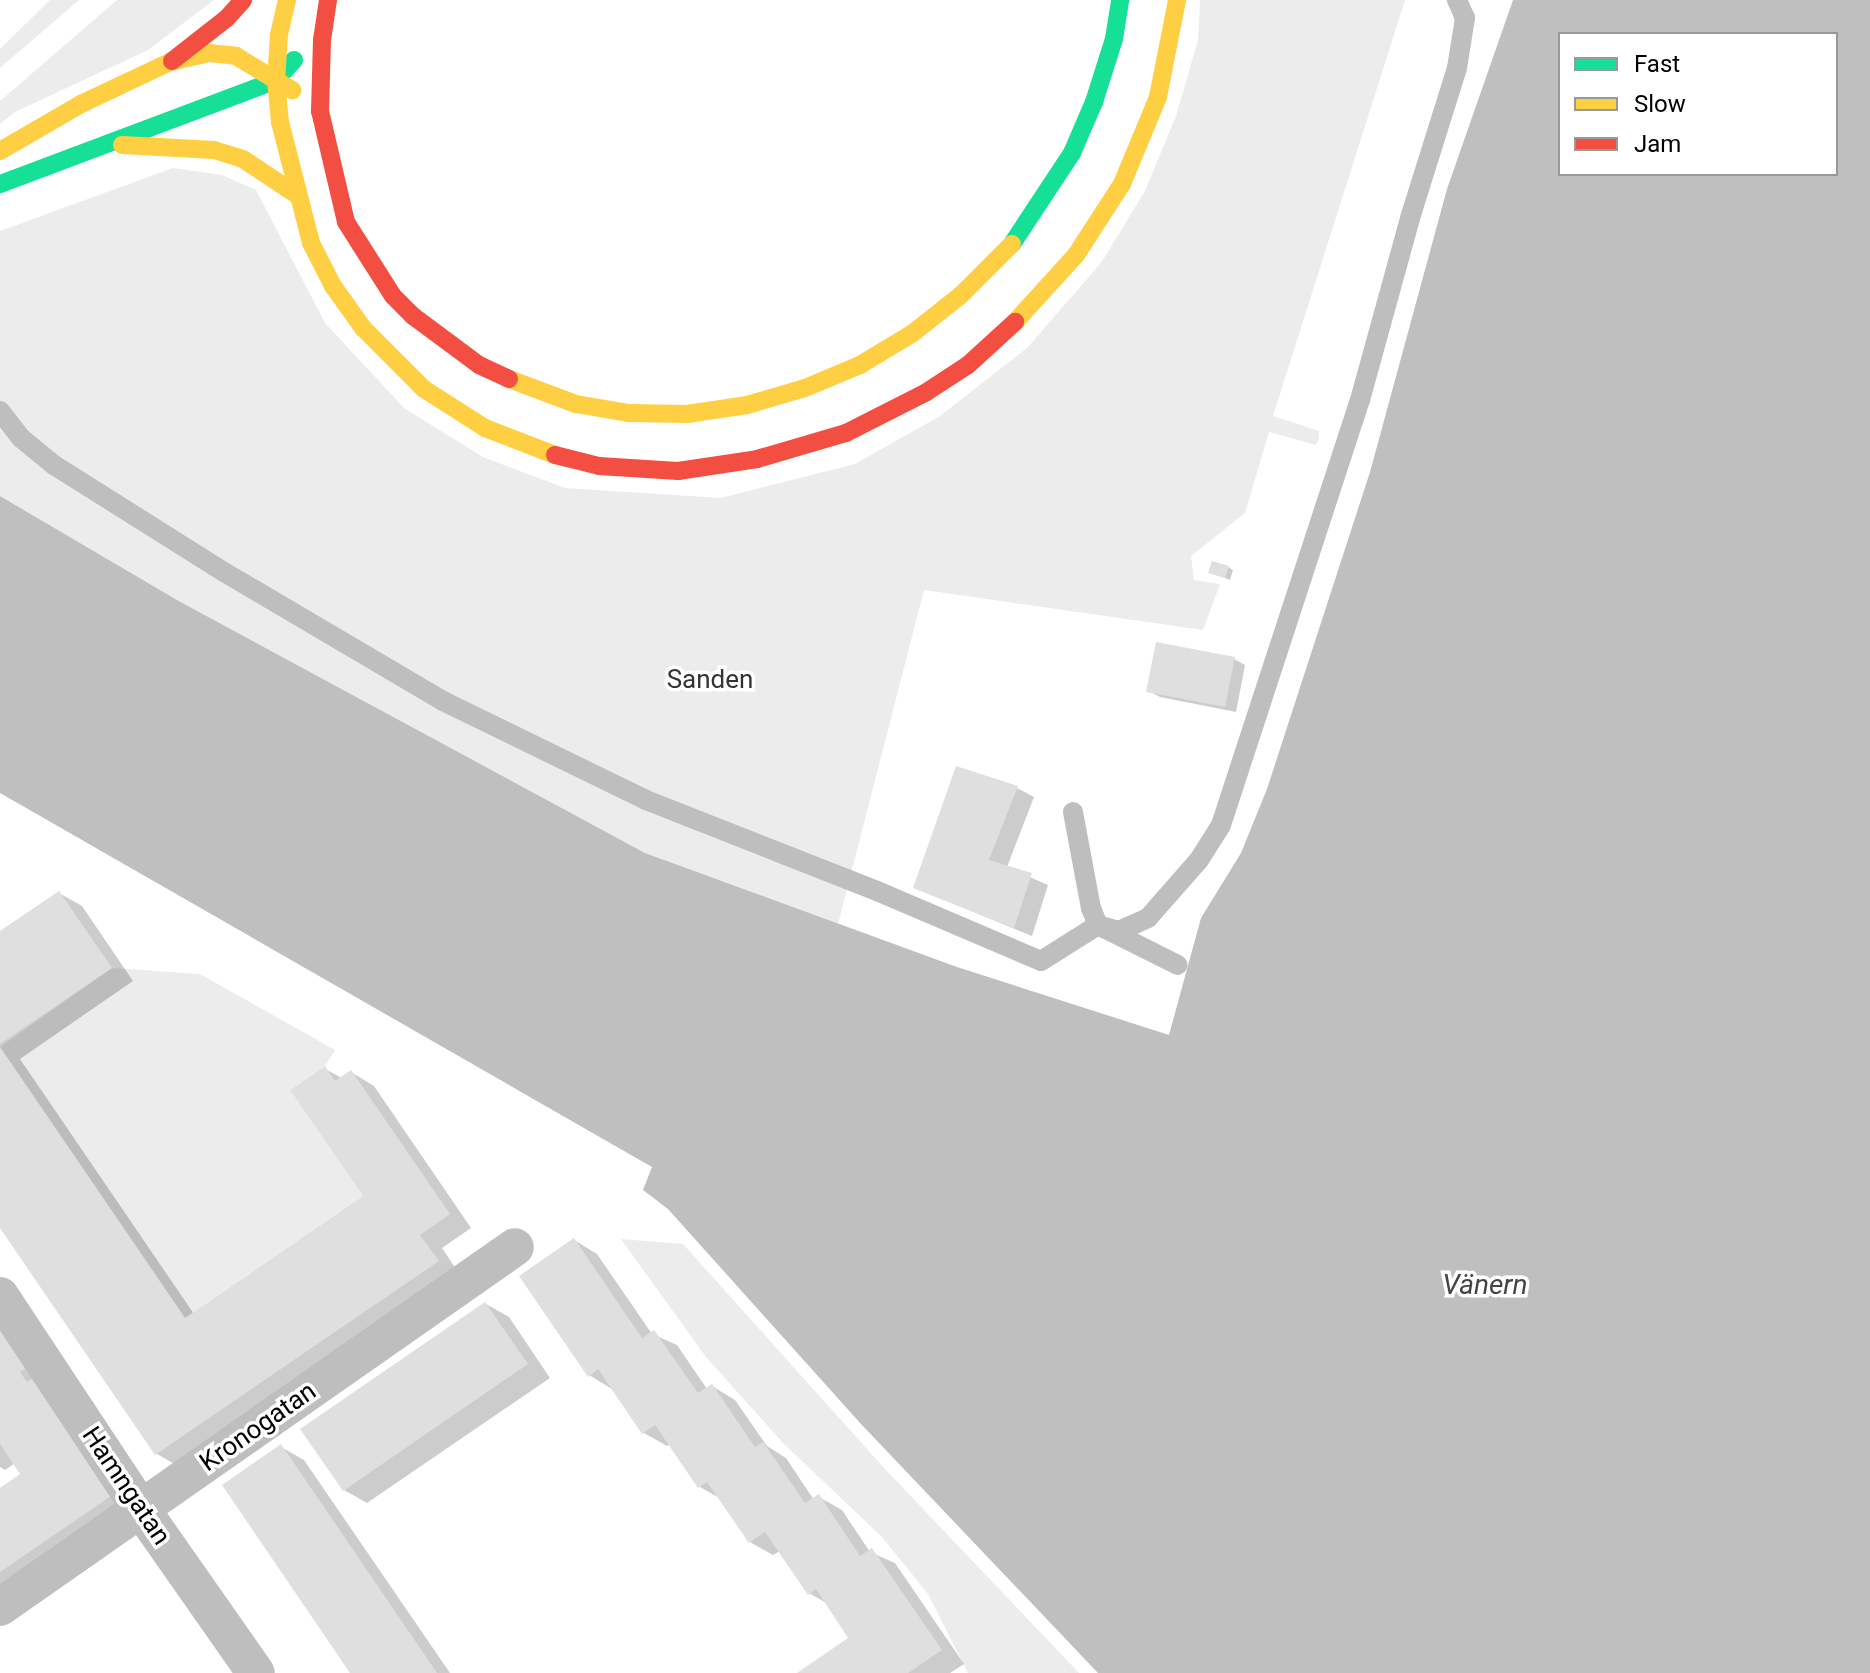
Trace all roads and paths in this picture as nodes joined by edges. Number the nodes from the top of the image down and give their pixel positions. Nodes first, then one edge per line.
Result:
1 (243, 0) edge
2 (287, 0) edge
3 (1120, 0) edge
4 (1177, 0) edge
5 (1457, 0) edge
6 (328, 1) edge
7 (170, 62) junction
8 (276, 80) junction
9 (320, 111) junction
10 (103, 143) junction
11 (0, 151) edge
12 (0, 184) edge
13 (297, 195) junction
14 (0, 411) edge
15 (1073, 812) dead end
16 (1098, 925) junction
17 (1178, 965) dead end
18 (515, 1247) dead end
19 (0, 1296) edge
20 (141, 1509) junction
21 (0, 1607) edge
22 (256, 1673) edge

1 - 7 main road
2 - 8 main road
3 - 9 main road
4 - 13 main road
5 - 16 lane
6 - 8 main road
6 - 9 main road
7 - 8 main road
7 - 11 main road
8 - 9 main road
8 - 10 main road
8 - 13 main road
10 - 12 main road
10 - 13 main road
14 - 16 lane
15 - 16 lane
16 - 17 lane
18 - 20 street, Kronogatan
19 - 20 street, Hamngatan
20 - 21 street, Kronogatan
20 - 22 street, Hamngatan

